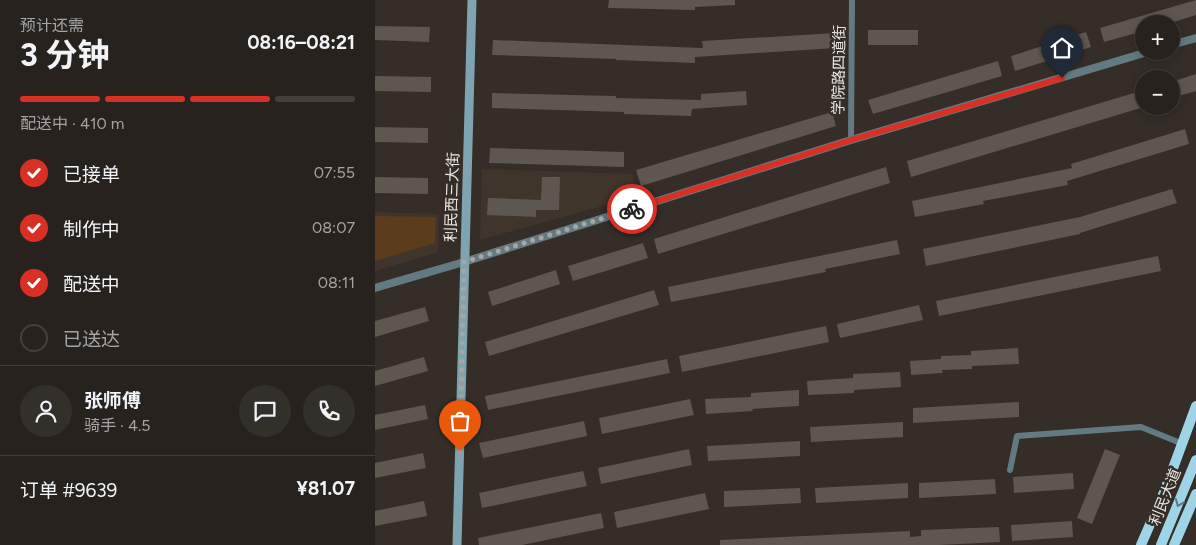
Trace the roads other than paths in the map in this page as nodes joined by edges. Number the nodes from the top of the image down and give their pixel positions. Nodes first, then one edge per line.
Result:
1 (466, 0) edge
2 (472, 0) edge
3 (852, 0) edge
4 (1196, 38) edge
5 (1180, 42) edge
6 (1135, 56) edge
7 (851, 140) junction
8 (462, 262) junction
9 (375, 288) edge
10 (1196, 406) edge
11 (1183, 444) junction
12 (1196, 460) edge
13 (1010, 470) dead end
14 (1196, 494) edge
15 (453, 545) edge
16 (457, 545) edge
17 (1141, 545) edge
18 (1161, 545) edge
19 (1174, 545) edge

1 - 8 main road, 利民西三大街
2 - 8 main road, 利民西三大街
3 - 7 street, 学院路四道街
4 - 5 street
6 - 7 street
7 - 8 street
8 - 9 street
8 - 15 main road, 利民西三大街
8 - 16 main road, 利民西三大街
10 - 11 highway
11 - 13 street
11 - 17 highway
12 -> 18 highway, 利民大道
14 - 19 highway, 利民大道

